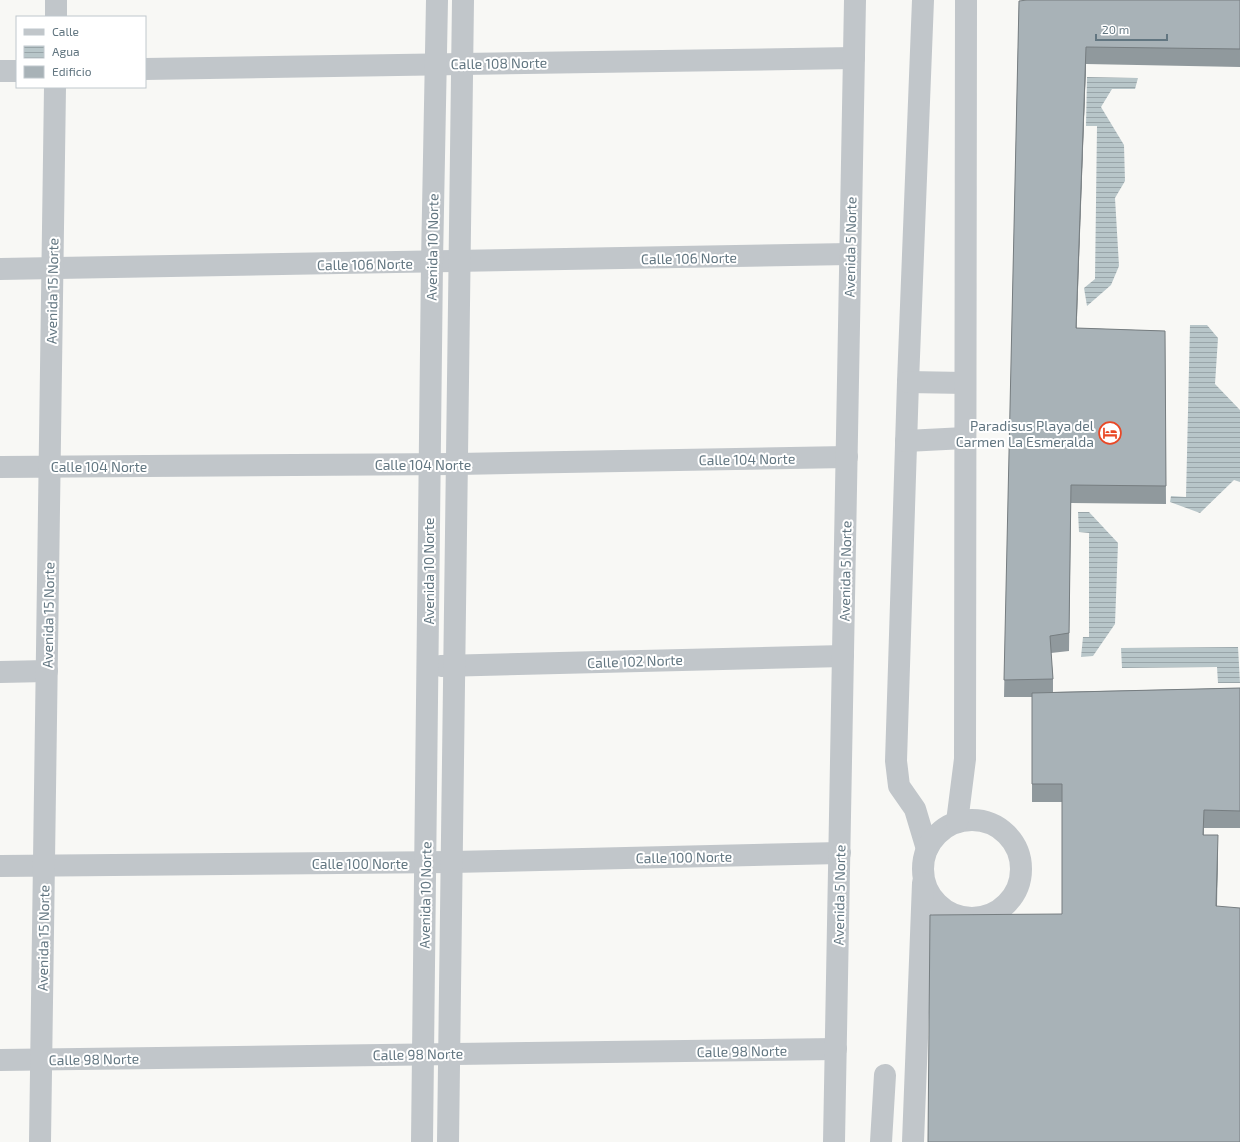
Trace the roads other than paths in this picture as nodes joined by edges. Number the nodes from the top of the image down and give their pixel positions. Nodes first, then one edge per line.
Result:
1 (56, 0) edge
2 (437, 0) edge
3 (463, 0) edge
4 (855, 0) edge
5 (923, 0) edge
6 (966, 0) edge
7 (56, 16) edge
8 (854, 58) junction
9 (462, 63) junction
10 (436, 64) junction
11 (146, 69) edge
12 (0, 71) edge
13 (16, 71) edge
14 (55, 88) edge
15 (850, 254) junction
16 (432, 262) junction
17 (460, 262) junction
18 (0, 269) edge
19 (53, 269) junction
20 (908, 382) junction
21 (965, 383) junction
22 (965, 438) junction
23 (906, 441) junction
24 (847, 457) junction
25 (429, 464) junction
26 (457, 464) junction
27 (0, 467) edge
28 (50, 467) junction
29 (843, 656) junction
30 (428, 666) junction
31 (455, 666) junction
32 (47, 671) junction
33 (0, 672) edge
34 (957, 822) junction
35 (927, 849) junction
36 (840, 853) junction
37 (426, 862) junction
38 (452, 862) junction
39 (44, 865) junction
40 (0, 866) edge
41 (924, 882) junction
42 (836, 1050) junction
43 (423, 1054) junction
44 (450, 1054) junction
45 (0, 1060) edge
46 (41, 1060) junction
47 (885, 1075) dead end
48 (40, 1142) edge
49 (422, 1142) edge
50 (448, 1142) edge
51 (834, 1142) edge
52 (881, 1142) edge
53 (913, 1142) edge

1 - 7 street
2 - 10 street, Avenida 10 Norte
3 - 9 street, Avenida 10 Norte
4 - 8 street, Avenida 5 Norte
5 - 20 street
6 - 21 street
8 - 9 street, Calle 108 Norte
8 - 15 street, Avenida 5 Norte
9 - 10 street, Calle 108 Norte
9 - 17 street, Avenida 10 Norte
10 - 11 street, Calle 108 Norte
10 - 16 street, Avenida 10 Norte
12 - 13 street
14 - 19 street, Avenida 15 Norte
15 - 17 street, Calle 106 Norte
15 - 24 street, Avenida 5 Norte
16 - 17 street, Calle 106 Norte
16 - 19 street, Calle 106 Norte
16 - 25 street, Avenida 10 Norte
17 - 26 street, Avenida 10 Norte
18 - 19 street, Calle 106 Norte
19 - 28 street, Avenida 15 Norte
20 - 21 street
20 - 23 street
21 - 22 street
22 - 23 street
22 - 34 street
23 - 35 street
24 - 26 street, Calle 104 Norte
24 - 29 street, Avenida 5 Norte
25 - 26 street, Calle 104 Norte
25 - 28 street, Calle 104 Norte
25 - 30 street, Avenida 10 Norte
26 - 31 street, Avenida 10 Norte
27 - 28 street, Calle 104 Norte
28 - 32 street, Avenida 15 Norte
29 - 31 street, Calle 102 Norte
29 - 36 street, Avenida 5 Norte
30 - 31 street, Calle 102 Norte
30 - 37 street, Avenida 10 Norte
31 - 38 street, Avenida 10 Norte
32 - 33 street
32 - 39 street, Avenida 15 Norte
34 - 35 street
34 - 41 street
35 - 41 street
36 - 38 street, Calle 100 Norte
36 - 42 street, Avenida 5 Norte
37 - 38 street, Calle 100 Norte
37 - 39 street, Calle 100 Norte
37 - 43 street, Avenida 10 Norte
38 - 44 street, Avenida 10 Norte
39 - 40 street, Calle 100 Norte
39 - 46 street, Avenida 15 Norte
41 - 53 street
42 - 44 street, Calle 98 Norte
42 - 51 street, Avenida 5 Norte
43 - 44 street, Calle 98 Norte
43 - 46 street, Calle 98 Norte
43 - 49 street, Avenida 10 Norte
44 - 50 street, Avenida 10 Norte
45 - 46 street, Calle 98 Norte
46 - 48 street, Avenida 15 Norte
47 - 52 street

